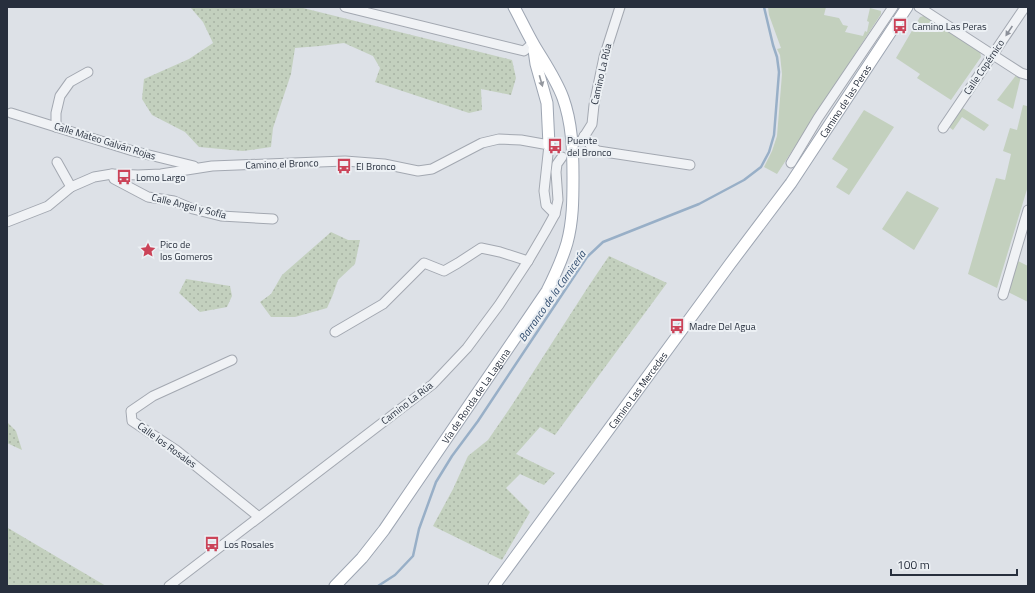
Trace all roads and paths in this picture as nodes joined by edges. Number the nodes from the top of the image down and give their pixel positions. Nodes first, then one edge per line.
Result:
1 (345, 7) edge
2 (514, 7) edge
3 (620, 7) edge
4 (893, 7) edge
5 (907, 7) edge
6 (919, 7) edge
7 (1025, 7) edge
8 (533, 43) junction
9 (993, 55) junction
10 (88, 72) dead end
11 (1028, 75) edge
12 (12, 113) dead end
13 (56, 127) junction
14 (943, 128) dead end
15 (549, 145) junction
16 (562, 157) dead end
17 (57, 162) dead end
18 (790, 163) dead end
19 (690, 165) dead end
20 (200, 168) junction
21 (112, 174) junction
22 (71, 187) junction
23 (782, 195) joint
24 (1028, 210) edge
25 (555, 214) junction
26 (273, 219) dead end
27 (7, 222) edge
28 (528, 260) junction
29 (1003, 295) dead end
30 (335, 332) dead end
31 (232, 360) dead end
32 (259, 517) junction
33 (169, 586) edge
34 (335, 586) edge
35 (494, 586) edge

1 - 8 street
2 - 8 main road, Vía de Ronda de La Laguna
3 - 19 street, Camino La Rúa
4 - 18 street
5 - 23 main road, Camino de las Peras
6 - 9 street
7 -> 9 street, Calle Copérnico
8 -> 15 main road
8 - 34 main road, Vía de Ronda de La Laguna
9 - 11 street
9 - 14 street, Calle Copérnico
10 - 13 street
12 - 13 street, Calle Mateo Galván Rojas
13 - 20 street, Calle Mateo Galván Rojas
15 - 20 street, Camino el Bronco
15 - 25 street
16 - 25 street, Camino La Rúa
17 - 22 street
20 - 21 street, Camino el Bronco
21 - 22 street, Camino el Bronco
21 - 26 street, Calle Angel y Sofía
22 - 27 street, Camino el Bronco
23 - 35 main road, Camino Las Mercedes
24 - 29 street
25 - 28 street, Camino La Rúa
28 - 30 street
28 - 32 street, Camino La Rúa
31 - 32 street, Calle los Rosales
32 - 33 street, Camino La Rúa

